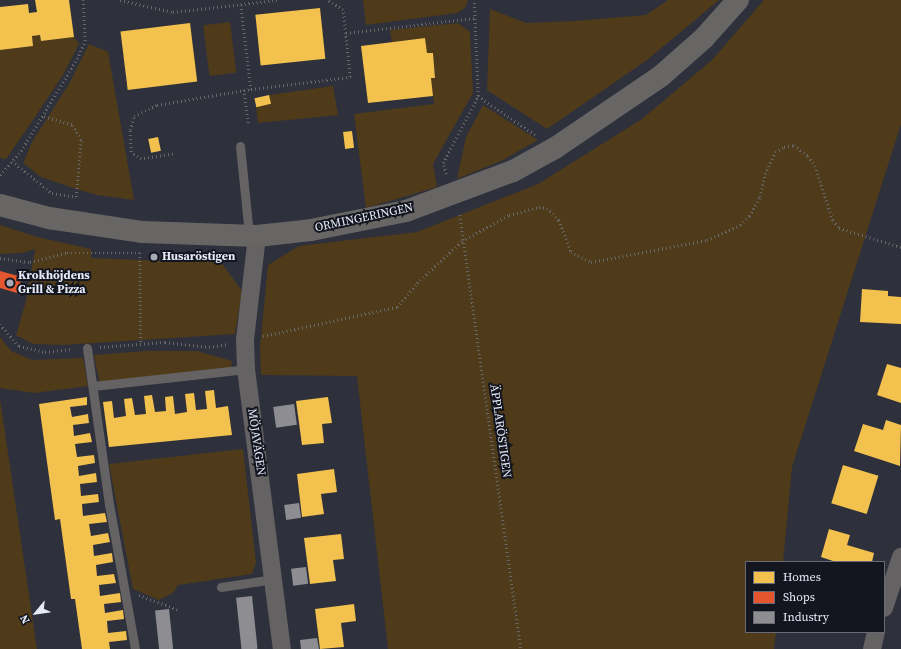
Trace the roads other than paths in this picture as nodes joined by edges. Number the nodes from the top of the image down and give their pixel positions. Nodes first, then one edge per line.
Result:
1 (738, 0) edge
2 (240, 146) dead end
3 (2, 205) edge
4 (253, 235) junction
5 (87, 348) road end
6 (246, 369) junction
7 (93, 386) junction
8 (901, 557) edge
9 (274, 579) junction
10 (221, 587) dead end
11 (885, 605) edge
12 (876, 633) edge
13 (135, 649) edge
14 (282, 649) edge
15 (872, 649) edge

1 - 4 street, ORMINGERINGEN
2 - 4 lane
3 - 4 street, ORMINGERINGEN
4 - 6 street, MÖJAVÄGEN
5 - 7 lane
6 - 7 lane
6 - 9 street, MÖJAVÄGEN
7 - 13 lane
8 - 11 street
9 - 10 lane
9 - 14 street, MÖJAVÄGEN
12 - 15 street

